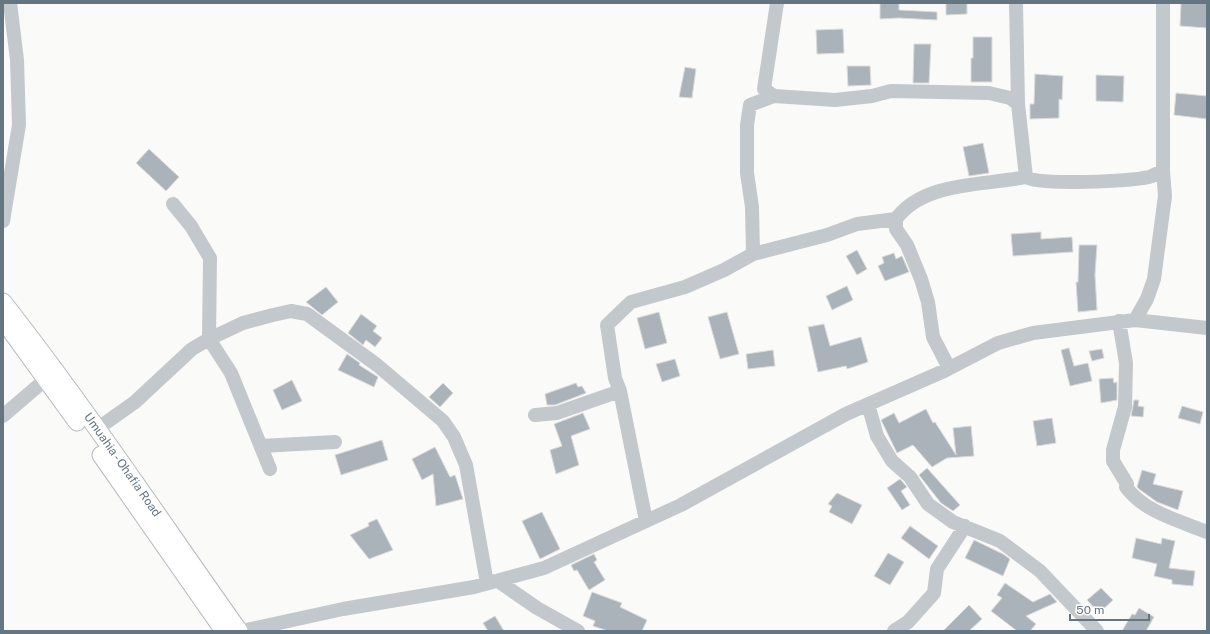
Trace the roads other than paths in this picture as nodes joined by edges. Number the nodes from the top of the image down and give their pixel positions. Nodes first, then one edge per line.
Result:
1 (10, 3) edge
2 (777, 3) edge
3 (1016, 3) edge
4 (1163, 3) edge
5 (774, 96) junction
6 (1018, 104) junction
7 (1163, 171) junction
8 (1026, 177) junction
9 (173, 204) dead end
10 (896, 219) junction
11 (3, 221) edge
12 (753, 254) junction
13 (3, 302) edge
14 (3, 320) edge
15 (1135, 320) junction
16 (1119, 321) junction
17 (1207, 328) edge
18 (209, 339) junction
19 (950, 368) junction
20 (46, 379) junction
21 (620, 391) junction
22 (868, 404) junction
23 (535, 415) dead end
24 (3, 416) edge
25 (97, 429) junction
26 (335, 442) dead end
27 (261, 446) junction
28 (270, 469) dead end
29 (646, 521) junction
30 (966, 526) junction
31 (1207, 532) edge
32 (492, 582) junction
33 (224, 631) edge
34 (239, 631) edge
35 (242, 631) edge
36 (578, 631) edge
37 (894, 631) edge
38 (1097, 631) edge

1 - 11 street
2 - 5 street
3 - 6 street
4 - 7 street
5 - 6 street
5 - 12 street
6 - 8 street
7 - 8 street
7 - 15 street
8 - 10 street
9 - 18 street
10 - 12 street
10 - 19 street
12 - 21 street
13 - 25 main road, Umuahia - Ohafia Road
14 - 20 main road, Umuahia - Ohafia Road
15 - 16 street
15 - 17 street
16 - 19 street
16 - 31 street
18 - 25 street
18 - 27 street
18 - 32 street
19 - 22 street
20 - 24 street
20 - 33 main road, Umuahia - Ohafia Road
21 - 23 street
21 - 29 street
22 - 29 street
22 - 30 street
25 - 34 main road, Umuahia - Ohafia Road
26 - 27 street
27 - 28 street
29 - 32 street
30 - 37 street
30 - 38 street
32 - 35 street
32 - 36 street

